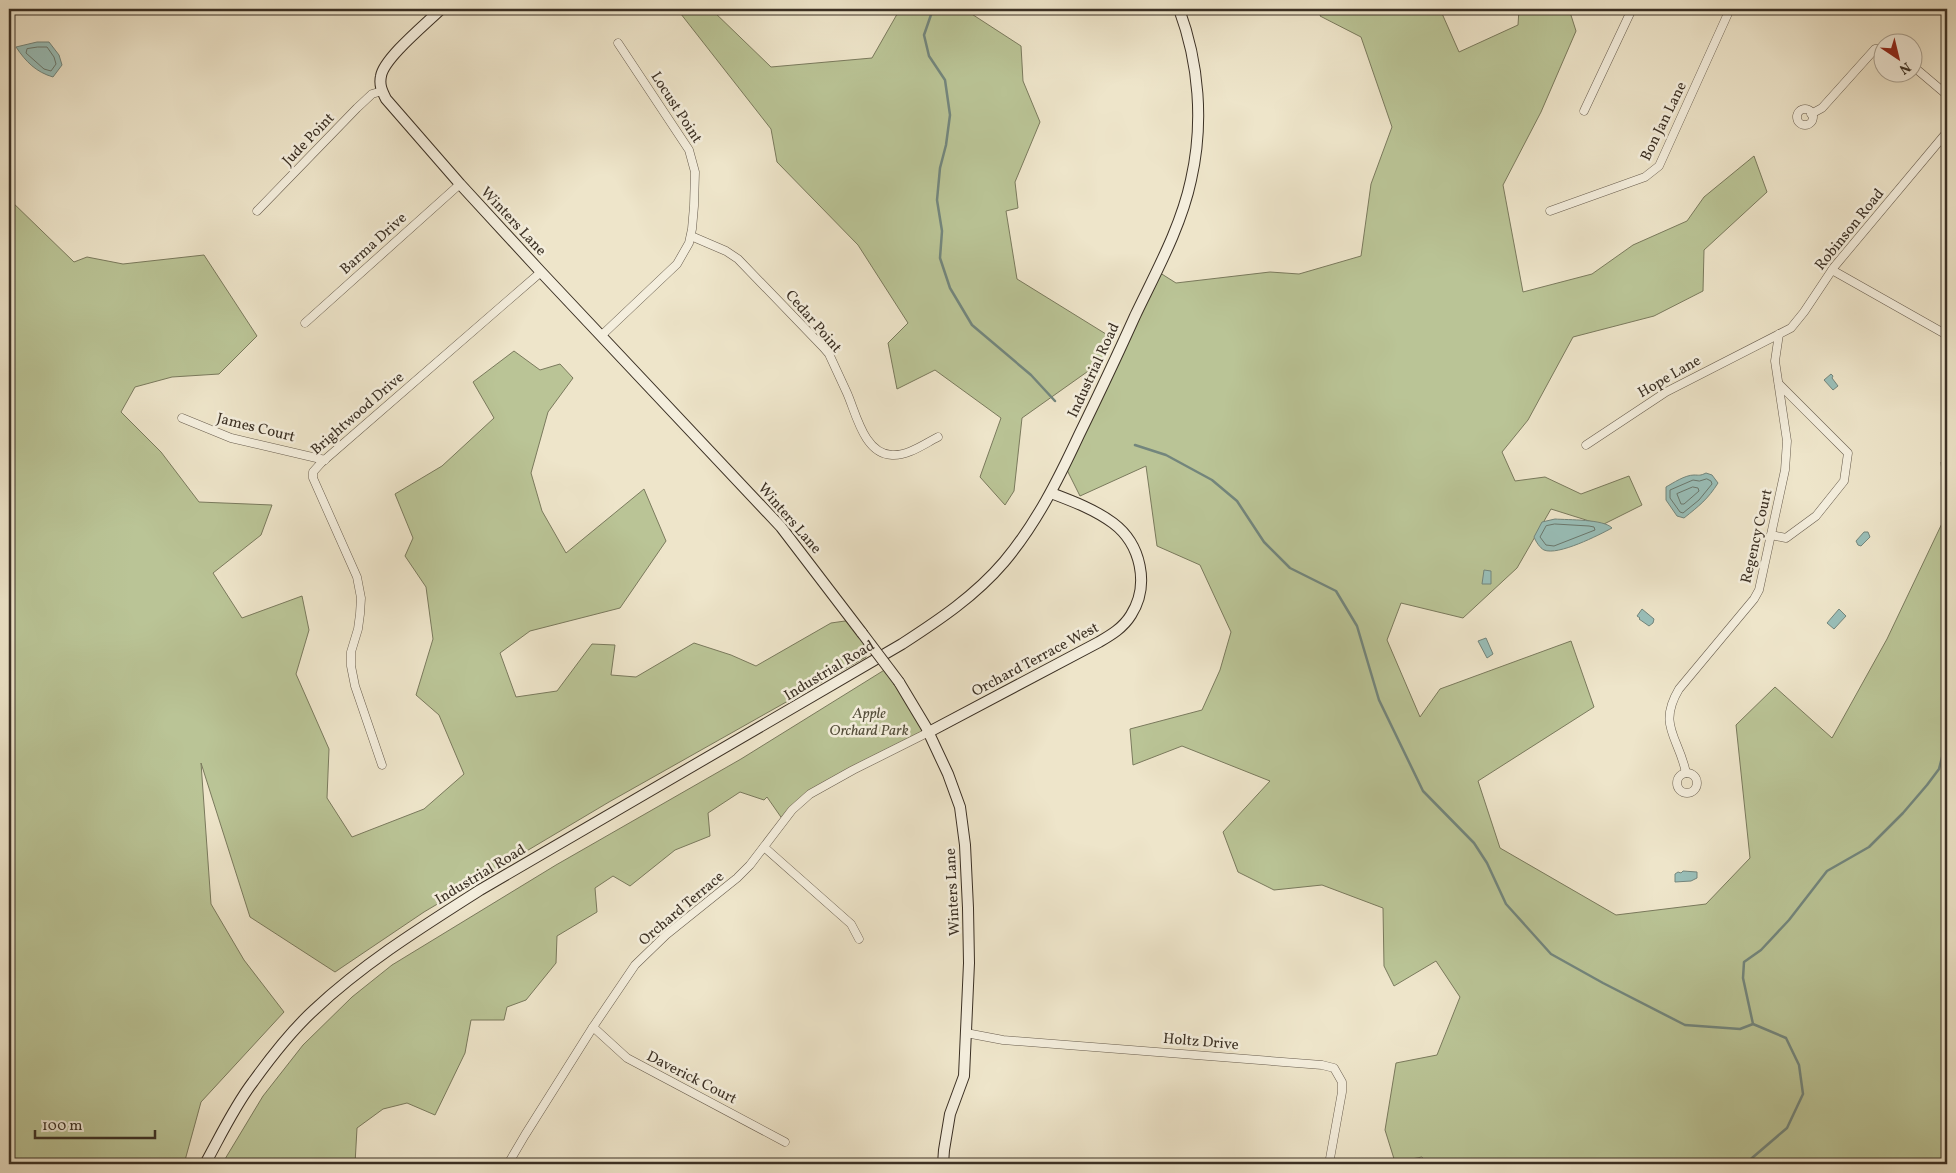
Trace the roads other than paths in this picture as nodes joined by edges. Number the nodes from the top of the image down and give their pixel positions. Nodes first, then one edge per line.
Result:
1 (441, 9) edge
2 (1179, 9) edge
3 (1632, 9) edge
4 (1730, 9) edge
5 (618, 43) dead end
6 (1874, 50) edge
7 (1924, 75) edge
8 (382, 91) junction
9 (1947, 95) edge
10 (1584, 111) dead end
11 (1811, 114) dead end
12 (1947, 132) edge
13 (460, 184) junction
14 (257, 211) dead end
15 (1550, 211) dead end
16 (690, 236) junction
17 (1832, 270) junction
18 (541, 272) junction
19 (305, 323) dead end
20 (1779, 334) junction
21 (602, 335) junction
22 (1947, 335) edge
23 (1769, 339) joint
24 (1778, 384) junction
25 (182, 418) dead end
26 (938, 436) dead end
27 (1586, 444) dead end
28 (325, 460) junction
29 (1051, 493) junction
30 (1771, 535) junction
31 (929, 732) junction
32 (382, 765) dead end
33 (1686, 772) dead end
34 (764, 847) junction
35 (859, 939) dead end
36 (593, 1027) junction
37 (966, 1034) junction
38 (785, 1142) dead end
39 (205, 1164) edge
40 (508, 1164) edge
41 (943, 1164) edge
42 (1330, 1164) edge

1 - 8 street
2 - 29 street, Industrial Road
3 - 10 street
4 - 15 street, Bon Jan Lane
5 - 16 street, Locust Point
6 - 11 street
7 - 9 street
8 - 13 street, Winters Lane
8 - 14 street, Jude Point
12 - 17 street, Robinson Road
13 - 18 street, Winters Lane
13 - 19 street, Barma Drive
16 - 21 street, Locust Point
16 - 26 street, Cedar Point
17 - 20 street, Robinson Road
17 - 22 street
18 - 21 street, Winters Lane
18 - 28 street, Brightwood Drive
20 - 23 street, Robinson Road
20 - 24 street, Regency Court
21 - 31 street, Winters Lane, bridge
23 - 27 street, Hope Lane
24 - 30 street, Regency Court
24 - 30 street
25 - 28 street, James Court
28 - 32 street, Brightwood Drive
29 - 31 street, Orchard Terrace West
29 - 39 street, Industrial Road
30 - 33 street, Regency Court
31 - 34 street, Orchard Terrace
31 - 37 street, Winters Lane
34 - 35 street
34 - 36 street, Orchard Terrace
36 - 38 street, Daverick Court
36 - 40 street, Orchard Terrace
37 - 41 street, Winters Lane
37 - 42 street, Holtz Drive

